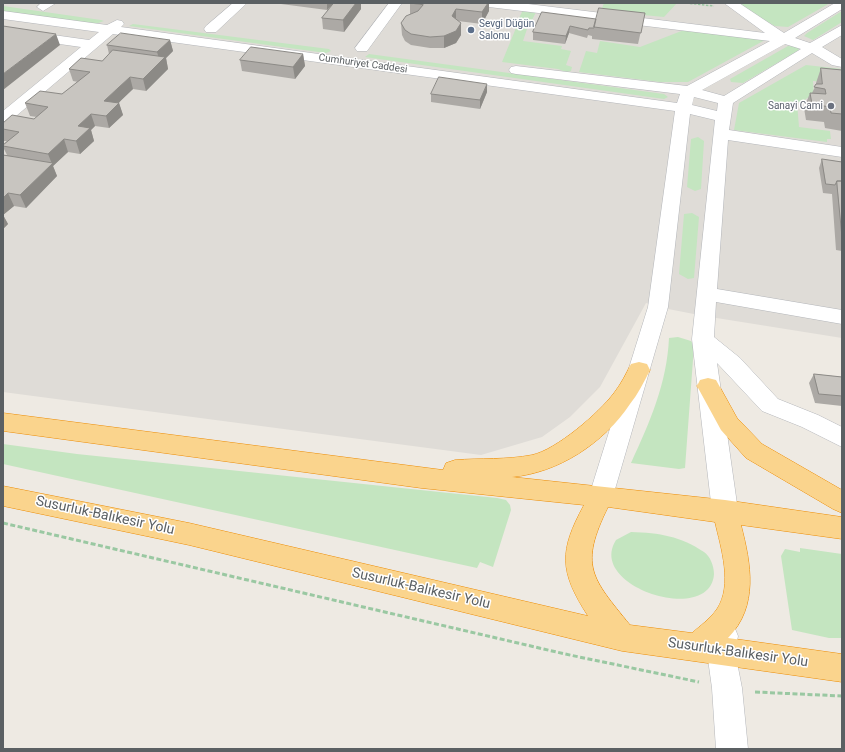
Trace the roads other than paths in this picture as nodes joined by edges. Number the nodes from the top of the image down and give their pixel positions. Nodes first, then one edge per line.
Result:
1 (8, 3) edge
2 (241, 3) edge
3 (396, 3) edge
4 (489, 3) edge
5 (730, 3) edge
6 (842, 4) edge
7 (46, 5) edge
8 (3, 15) edge
9 (125, 18) junction
10 (164, 23) dead end
11 (195, 27) dead end
12 (111, 29) junction
13 (211, 29) junction
14 (842, 29) edge
15 (226, 31) dead end
16 (3, 32) edge
17 (784, 39) junction
18 (93, 45) junction
19 (347, 47) dead end
20 (362, 48) junction
21 (813, 48) junction
22 (842, 48) edge
23 (378, 51) dead end
24 (842, 63) edge
25 (503, 68) dead end
26 (686, 99) junction
27 (723, 117) junction
28 (3, 119) edge
29 (842, 152) edge
30 (706, 294) junction
31 (842, 317) edge
32 (703, 339) junction
33 (639, 370) junction
34 (708, 386) junction
35 (3, 422) edge
36 (842, 438) edge
37 (399, 475) junction
38 (3, 496) edge
39 (601, 496) junction
40 (842, 502) edge
41 (725, 511) junction
42 (842, 528) edge
43 (727, 619) joint
44 (622, 637) junction
45 (709, 650) junction
46 (842, 668) edge
47 (732, 749) edge

1 - 7 street
2 - 13 street
3 - 20 street
4 - 17 street
5 - 17 street
6 - 17 street
7 - 9 street
8 - 12 street, Cumhuriyet Caddesi
9 - 10 street
9 - 12 street
11 - 13 street
12 - 18 street
12 - 26 street, Cumhuriyet Caddesi
13 - 15 street
14 - 21 street
16 - 18 street
17 - 21 street
17 - 26 street
18 - 28 street
19 - 20 street, Cumhuriyet Caddesi
20 - 23 street, Cumhuriyet Caddesi
21 - 22 street
21 - 24 street
21 - 27 street
25 - 26 street, Cumhuriyet Caddesi
26 - 27 street, Cumhuriyet Caddesi
26 - 33 street
27 - 29 street, Cumhuriyet Caddesi
27 - 30 street
30 - 31 street
30 - 32 street
32 - 34 street
32 - 36 street
33 - 37 highway
33 - 39 street
34 - 40 highway
34 - 41 street
35 - 37 highway
37 - 39 highway
38 - 44 highway, Susurluk-Balıkesir Yolu
39 - 41 highway
39 - 44 highway
41 - 42 highway
41 - 43 highway
43 - 45 street
44 - 45 highway, Susurluk-Balıkesir Yolu
45 - 46 highway, Susurluk-Balıkesir Yolu
45 - 47 street

